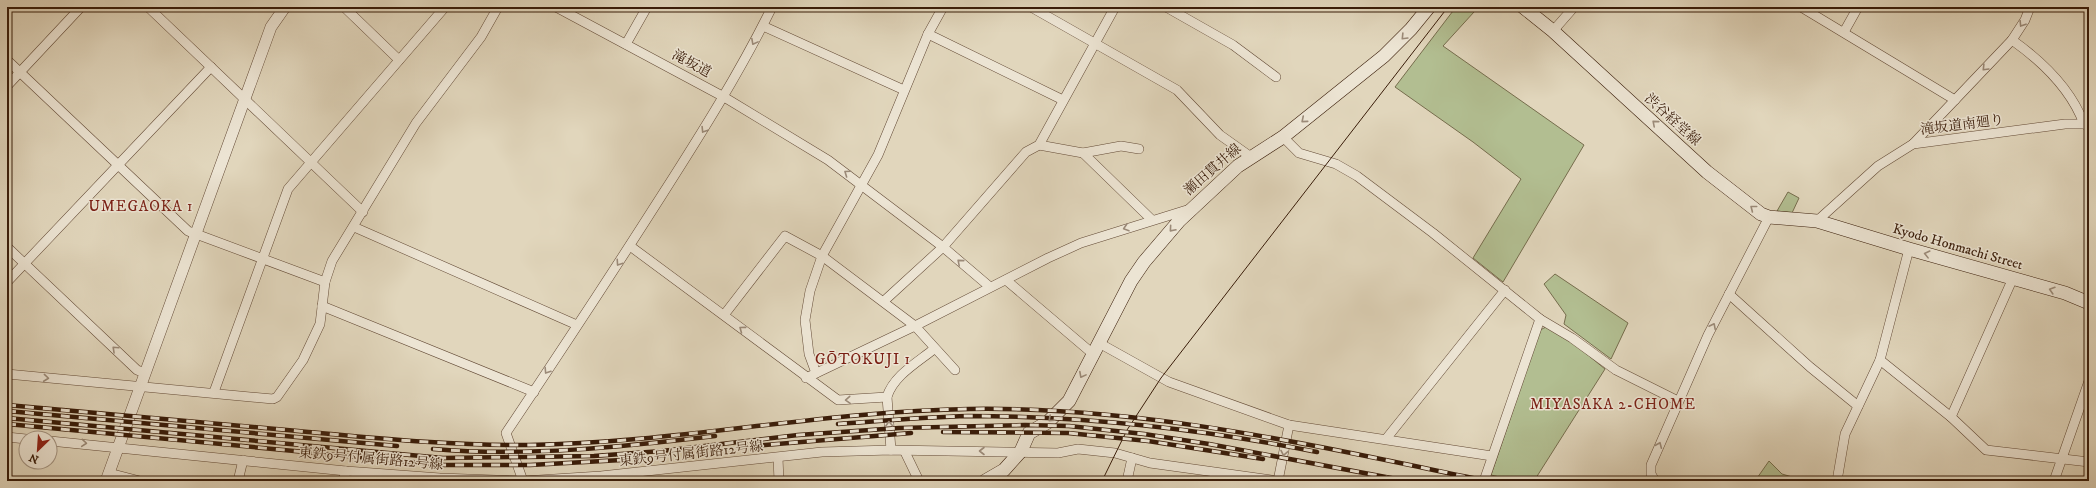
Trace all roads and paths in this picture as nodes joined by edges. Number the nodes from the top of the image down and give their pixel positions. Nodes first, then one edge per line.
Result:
1 (81, 7) edge
2 (148, 7) edge
3 (285, 7) edge
4 (344, 7) edge
5 (445, 7) edge
6 (498, 7) edge
7 (556, 7) edge
8 (647, 7) edge
9 (772, 7) edge
10 (943, 7) edge
11 (1031, 7) edge
12 (1115, 7) edge
13 (1166, 7) edge
14 (1429, 7) edge
15 (1523, 7) edge
16 (1574, 7) edge
17 (1801, 7) edge
18 (1858, 7) edge
19 (2030, 7) edge
20 (763, 26) junction
21 (1553, 31) junction
22 (1844, 32) junction
23 (928, 34) junction
24 (2012, 40) junction
25 (626, 44) junction
26 (1094, 44) junction
27 (7, 60) edge
28 (399, 60) junction
29 (211, 67) junction
30 (21, 72) junction
31 (1276, 76) dead end
32 (7, 86) edge
33 (904, 90) junction
34 (724, 97) junction
35 (245, 100) junction
36 (1063, 100) junction
37 (1955, 100) junction
38 (2087, 125) edge
39 (1283, 137) junction
40 (1913, 144) junction
41 (1038, 145) junction
42 (1140, 149) dead end
43 (1083, 153) junction
44 (1251, 157) junction
45 (311, 162) junction
46 (118, 166) junction
47 (860, 183) junction
48 (1190, 209) junction
49 (363, 212) junction
50 (1769, 217) junction
51 (1152, 220) junction
52 (1817, 221) junction
53 (354, 227) junction
54 (196, 234) junction
55 (630, 246) junction
56 (7, 247) edge
57 (943, 247) junction
58 (1909, 249) junction
59 (822, 256) junction
60 (262, 259) junction
61 (25, 264) junction
62 (2013, 278) junction
63 (1006, 280) junction
64 (7, 282) edge
65 (325, 282) junction
66 (990, 287) junction
67 (1505, 290) junction
68 (1729, 294) junction
69 (884, 301) junction
70 (2089, 303) edge
71 (322, 306) junction
72 (724, 316) junction
73 (1540, 319) junction
74 (577, 325) junction
75 (915, 326) junction
76 (1096, 348) junction
77 (934, 349) junction
78 (1880, 360) junction
79 (954, 370) dead end
80 (145, 373) junction
81 (816, 373) junction
82 (7, 374) edge
83 (806, 378) junction
84 (2089, 381) edge
85 (140, 387) junction
86 (214, 392) junction
87 (534, 392) junction
88 (887, 397) junction
89 (1678, 401) junction
90 (1858, 406) junction
91 (1951, 418) junction
92 (1289, 425) junction
93 (7, 437) edge
94 (18, 438) edge
95 (1386, 440) junction
96 (58, 442) edge
97 (118, 447) junction
98 (891, 450) junction
99 (1021, 451) junction
100 (905, 452) junction
101 (1492, 456) junction
102 (778, 458) junction
103 (1132, 458) junction
104 (2062, 459) junction
105 (243, 460) junction
106 (2089, 462) edge
107 (346, 471) junction
108 (107, 477) edge
109 (440, 479) edge
110 (140, 481) edge
111 (238, 481) edge
112 (343, 481) edge
113 (523, 481) edge
114 (779, 481) edge
115 (919, 481) edge
116 (985, 481) edge
117 (1127, 481) edge
118 (1279, 481) edge
119 (1484, 481) edge
120 (1655, 481) edge
121 (1837, 481) edge
122 (2054, 481) edge

1 - 30 street
2 - 29 street
3 - 35 street
4 - 28 street
5 - 28 street
6 - 49 street
7 - 25 street, 滝坂道
8 - 25 street
9 - 20 street
10 - 23 street
11 - 26 street
12 - 26 street
13 - 31 street
14 -> 39 main road, 瀬田貫井線
15 - 21 main road, 渋谷経堂線
16 - 21 street
17 - 22 street
18 - 22 street
19 -> 24 street
20 - 33 street
20 -> 34 street
50 -> 21 main road, 渋谷経堂線
22 - 37 street
23 - 33 street
23 - 36 street
24 -> 37 street
24 - 38 street
25 - 34 street, 滝坂道
26 - 36 street
26 - 44 street
27 - 30 street
28 - 45 street
29 - 35 street
29 - 46 street
30 - 32 street
30 - 46 street
33 - 47 street
47 -> 34 street, 滝坂道
34 -> 55 street
35 - 45 street
35 - 54 street
36 - 41 street
37 - 40 street
38 - 40 street, 滝坂道南廻り
39 - 44 main road, 瀬田貫井線
39 - 67 street
40 - 52 street, 滝坂道南廻り
41 - 43 street
41 - 57 street
42 - 43 street
43 - 51 street
44 - 48 main road, 瀬田貫井線
45 - 49 street
45 - 60 street
46 - 54 street
46 - 61 street
47 - 57 street, 滝坂道
47 - 59 street
48 - 51 street
48 -> 76 main road, 瀬田貫井線
49 - 53 street
50 - 52 main road, 渋谷経堂線
50 - 68 street
51 -> 63 street
52 - 58 main road, Kyodo Honmachi Street
53 - 65 street
53 - 74 street
54 - 60 street
54 - 80 street
55 - 72 street
55 -> 74 street
56 - 61 street
66 -> 57 street, 滝坂道
57 - 69 street
62 -> 58 main road, Kyodo Honmachi Street
58 - 78 street
59 - 69 street
59 - 72 street
59 - 81 street
60 - 65 street
60 - 86 street
61 - 64 street
80 -> 61 street
70 -> 62 main road, Kyodo Honmachi Street
62 - 91 street
63 - 66 street
63 - 76 street
65 - 71 street
66 - 75 street
67 - 73 street
67 - 95 street
89 -> 68 street
68 - 90 street
69 - 75 street
71 - 86 street
71 - 87 street
83 -> 72 street
73 - 89 street
73 - 101 street
74 -> 87 street
75 - 77 street
75 - 81 street
76 - 92 street
76 -> 99 main road, 瀬田貫井線
77 - 79 street
77 - 88 street
78 - 90 street
78 - 91 street
80 - 85 street
81 - 83 street
82 -> 85 street
88 -> 83 street
84 - 104 street
85 - 86 street
85 - 97 street
87 - 113 street
98 -> 88 street
120 -> 89 street
90 - 121 street
91 - 104 street
92 - 95 street
92 -> 118 street
93 - 94 street
95 - 101 street
96 -> 97 street, 東鉄9号付属街路12号線
97 - 105 street, 東鉄9号付属街路12号線
97 - 108 street
98 - 100 street, 東鉄9号付属街路12号線
98 - 102 street, 東鉄9号付属街路12号線
99 -> 100 street, 東鉄9号付属街路12号線
99 - 103 street, 東鉄9号付属街路12号線
99 - 116 main road
100 - 115 street
101 - 119 street
102 - 113 street, 東鉄9号付属街路12号線
102 - 114 street
103 - 117 street
103 - 118 street, 東鉄9号付属街路12号線
104 - 106 street
104 - 122 street
105 - 107 street, 東鉄9号付属街路12号線
105 - 111 street
107 - 109 street, 東鉄9号付属街路12号線
107 - 112 street
108 - 110 street
109 - 113 street, 東鉄9号付属街路12号線

